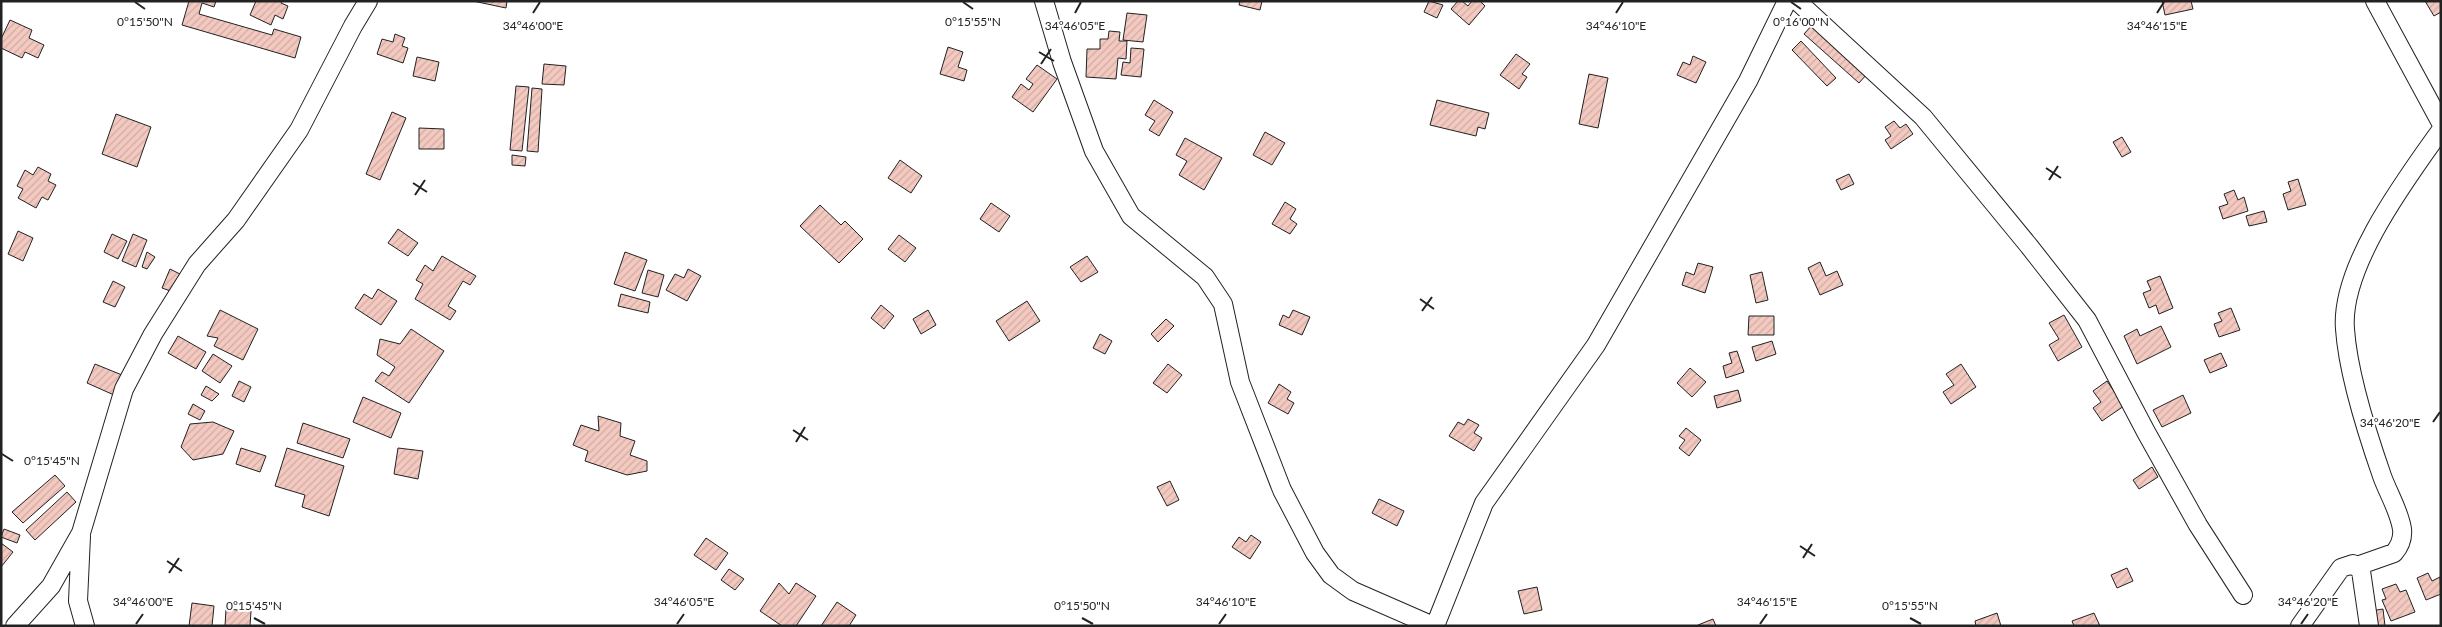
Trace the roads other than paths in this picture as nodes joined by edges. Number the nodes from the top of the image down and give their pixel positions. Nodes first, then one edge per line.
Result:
1 (368, 1) edge
2 (1044, 1) edge
3 (1787, 1) edge
4 (1796, 1) edge
5 (2375, 1) edge
6 (2441, 123) edge
7 (2441, 130) edge
8 (81, 533) junction
9 (2357, 566) junction
10 (2242, 595) dead end
11 (15, 626) edge
12 (85, 626) edge
13 (1434, 626) edge
14 (2300, 626) edge
15 (2369, 626) edge

1 - 8 street
2 - 13 street
3 - 13 street
4 - 10 street
5 - 6 street
7 - 9 street
8 - 11 street
8 - 12 street
9 - 14 street
9 - 15 street

